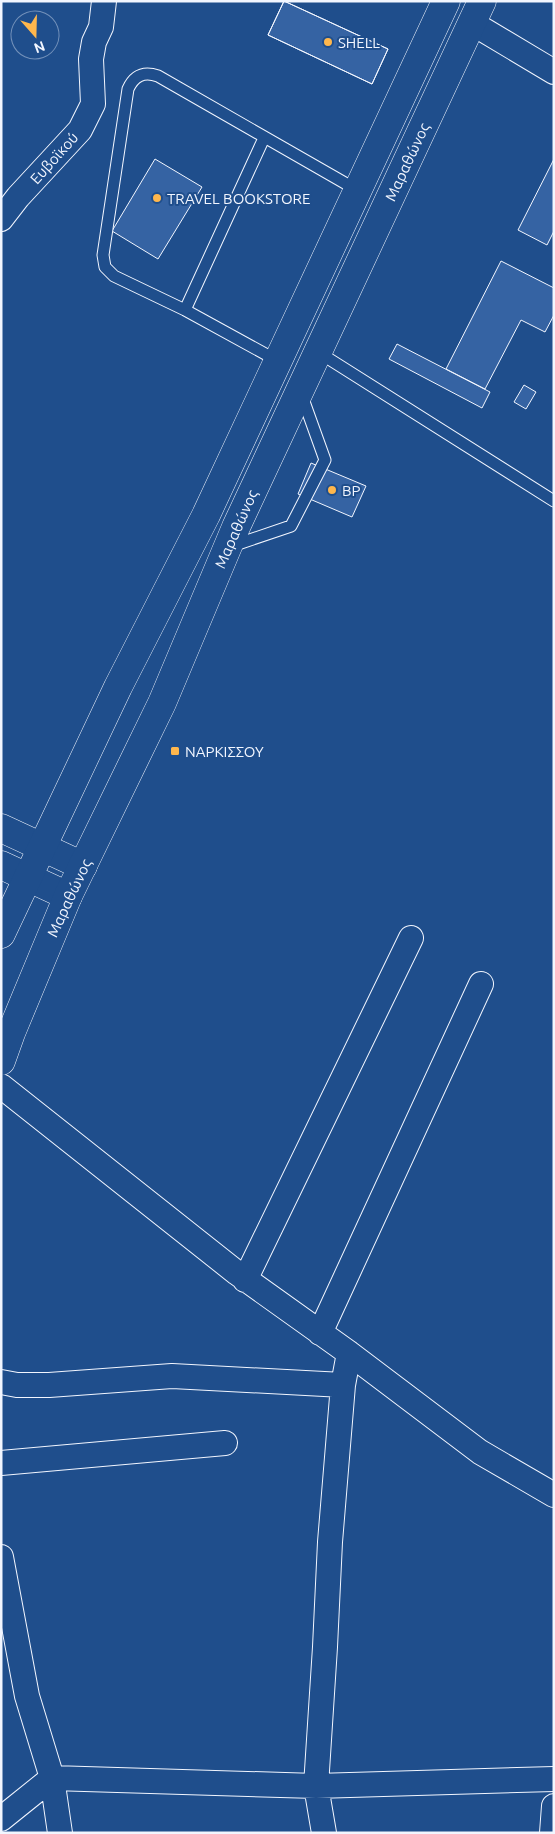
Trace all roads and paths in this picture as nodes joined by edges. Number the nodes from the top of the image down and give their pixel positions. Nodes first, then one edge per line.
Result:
1 (104, 1) edge
2 (446, 1) edge
3 (477, 12) edge
4 (554, 72) edge
5 (264, 138) junction
6 (357, 190) junction
7 (1, 219) edge
8 (185, 310) junction
9 (318, 352) junction
10 (278, 361) junction
11 (300, 391) junction
12 (554, 501) edge
13 (228, 547) junction
14 (1, 828) edge
15 (42, 847) junction
16 (1, 865) edge
17 (83, 866) junction
18 (27, 878) junction
19 (68, 896) junction
20 (1, 934) edge
21 (411, 938) dead end
22 (481, 984) dead end
23 (1, 1061) edge
24 (1, 1086) edge
25 (246, 1280) junction
26 (320, 1333) junction
27 (349, 1353) junction
28 (1, 1382) edge
29 (343, 1385) junction
30 (225, 1443) dead end
31 (1, 1463) edge
32 (554, 1495) edge
33 (1, 1557) edge
34 (52, 1778) junction
35 (554, 1779) edge
36 (316, 1786) junction
37 (554, 1806) edge
38 (1, 1819) edge
39 (60, 1833) edge
40 (324, 1833) edge
41 (552, 1833) edge

1 - 7 street, Ευβοϊκού
2 - 6 main road
3 - 4 street
3 - 9 main road, Μαραθώνος
5 - 6 lane
5 - 8 lane
5 - 8 lane
6 - 10 main road
8 - 10 lane
9 - 11 main road, Μαραθώνος
9 - 12 lane
10 - 15 main road
11 - 13 main road, Μαραθώνος
11 - 13 lane
13 - 17 main road, Μαραθώνος
14 - 15 main road
15 - 17 main road
15 - 18 main road
16 - 18 main road
17 - 19 main road, Μαραθώνος
18 - 19 main road
18 - 20 main road
19 - 23 main road, Μαραθώνος
21 - 25 street
22 - 26 street
24 - 25 street
25 - 26 street
26 - 27 street
27 - 29 street
27 - 32 street
28 - 29 street
29 - 36 street
30 - 31 street
33 - 34 street
34 - 36 street
34 - 38 street
34 - 39 street
35 - 36 street
36 - 40 street
37 - 41 street

